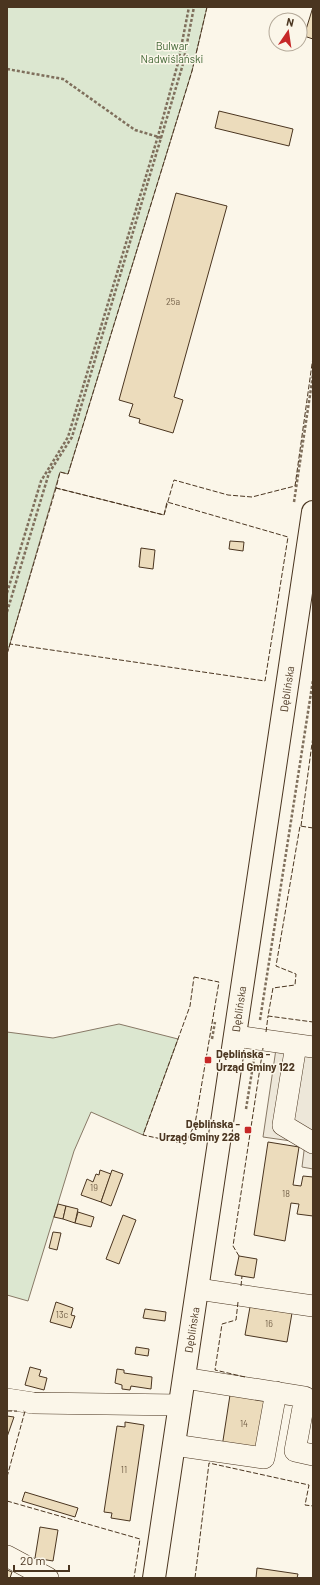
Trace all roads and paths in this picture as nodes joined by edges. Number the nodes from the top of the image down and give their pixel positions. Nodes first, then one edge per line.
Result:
1 (189, 7) edge
2 (194, 7) edge
3 (7, 69) edge
4 (158, 136) junction
5 (162, 138) junction
6 (313, 375) edge
7 (303, 508) edge
8 (7, 593) edge
9 (7, 612) edge
10 (235, 1036) junction
11 (304, 1046) edge
12 (313, 1143) edge
13 (198, 1289) junction
14 (313, 1306) edge
15 (184, 1378) junction
16 (276, 1392) junction
17 (7, 1399) edge
18 (180, 1405) junction
19 (174, 1445) junction
20 (313, 1455) edge
21 (7, 1556) edge
22 (48, 1578) edge
23 (154, 1578) edge

1 - 4 path
2 - 5 path
3 - 4 path
4 - 5 path
4 - 8 path
5 - 9 path
6 - 7 path
7 - 10 main road, Dęblińska
10 - 11 lane
10 - 13 main road, Dęblińska
11 - 12 lane
13 - 14 lane
13 - 15 main road, Dęblińska
15 - 16 lane
15 - 18 main road, Dęblińska
16 - 19 lane
16 - 20 lane
17 - 18 lane
18 - 19 main road, Dęblińska
19 - 23 main road, Dęblińska
21 - 22 lane

